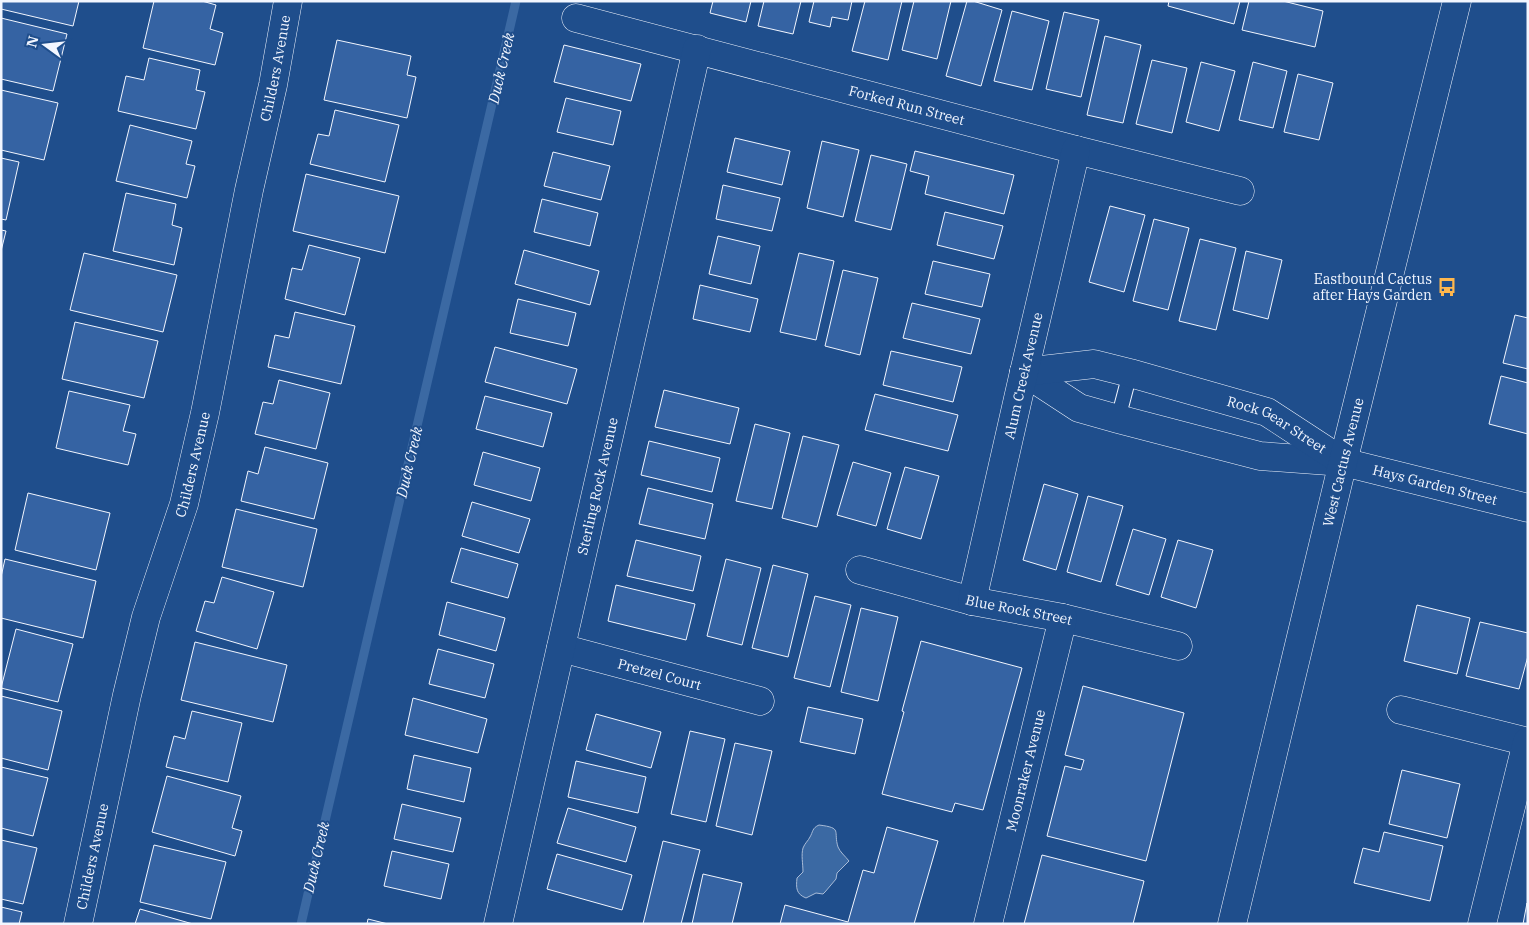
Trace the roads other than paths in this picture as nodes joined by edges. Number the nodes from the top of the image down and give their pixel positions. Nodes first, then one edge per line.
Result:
1 (288, 1) edge
2 (1457, 1) edge
3 (576, 18) dead end
4 (697, 49) junction
5 (1076, 150) junction
6 (1240, 191) dead end
7 (1024, 372) junction
8 (1130, 373) junction
9 (1118, 419) junction
10 (1343, 462) junction
11 (1528, 508) edge
12 (860, 570) dead end
13 (972, 601) junction
14 (1063, 618) junction
15 (1178, 646) dead end
16 (561, 648) junction
17 (760, 701) dead end
18 (1401, 710) dead end
19 (1528, 742) edge
20 (78, 924) edge
21 (498, 924) edge
22 (988, 924) edge
23 (1233, 924) edge
24 (1482, 924) edge

1 - 20 street, Childers Avenue
2 - 10 street, West Cactus Avenue
3 - 4 street, Forked Run Street
4 - 5 street, Forked Run Street
4 - 16 street, Sterling Rock Avenue
5 - 6 street, Forked Run Street
5 - 7 street, Alum Creek Avenue
7 - 8 street, Rock Gear Street
7 - 9 street, Rock Gear Street
7 - 13 street, Alum Creek Avenue
8 - 9 lane
8 - 10 street, Rock Gear Street
9 - 10 street, Rock Gear Street
10 - 11 street, Hays Garden Street
10 - 23 street, West Cactus Avenue
12 - 13 street, Blue Rock Street
13 - 14 street, Blue Rock Street
14 - 15 street, Blue Rock Street
14 - 22 street, Moonraker Avenue
16 - 17 street, Pretzel Court
16 - 21 street, Sterling Rock Avenue
18 - 19 street
19 - 24 street

